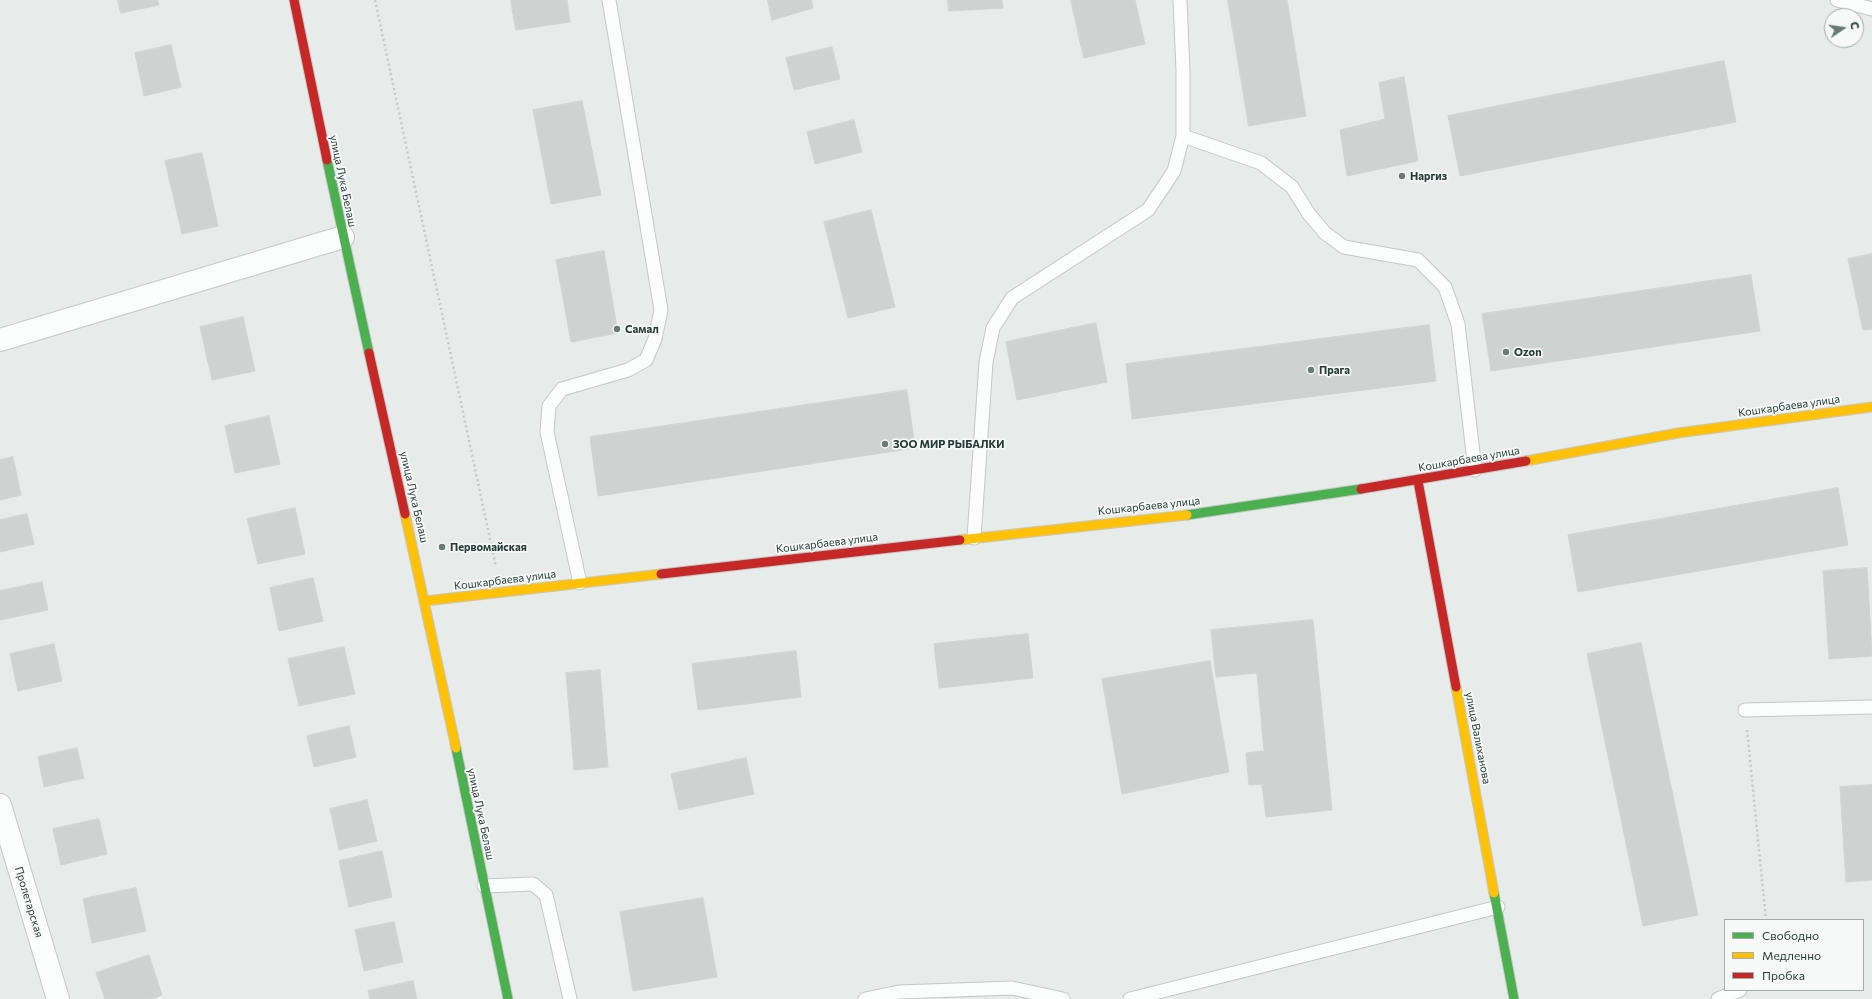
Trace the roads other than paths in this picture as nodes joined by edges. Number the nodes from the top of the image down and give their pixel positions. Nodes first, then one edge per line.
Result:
1 (294, 0) edge
2 (609, 0) edge
3 (1180, 0) edge
4 (1837, 0) edge
5 (1872, 9) edge
6 (1183, 136) junction
7 (343, 237) junction
8 (0, 340) edge
9 (1872, 406) edge
10 (1474, 470) junction
11 (1418, 481) junction
12 (974, 538) junction
13 (580, 583) junction
14 (425, 601) junction
15 (1872, 707) edge
16 (1745, 710) road end
17 (0, 805) edge
18 (484, 886) junction
19 (1498, 907) junction
20 (1738, 991) edge
21 (58, 999) edge
22 (508, 999) edge
23 (570, 999) edge
24 (865, 999) edge
25 (1063, 999) edge
26 (1130, 999) edge
27 (1514, 999) edge
28 (1718, 999) edge

1 - 7 street, улица Лука Белаш
2 - 13 lane
3 - 6 lane
4 - 5 lane
6 - 10 lane
6 - 12 lane
7 - 8 street
7 - 14 street, улица Лука Белаш
9 - 10 street, Кошкарбаева улица
10 - 11 street, Кошкарбаева улица
11 - 12 street, Кошкарбаева улица
11 - 19 street, улица Валиханова
12 - 13 street, Кошкарбаева улица
13 - 14 street, Кошкарбаева улица
14 - 18 street, улица Лука Белаш
15 - 16 lane
17 - 21 street, Пролетарская
18 - 22 street, улица Лука Белаш
18 - 23 lane
19 - 26 lane
19 - 27 street, улица Валиханова
20 - 28 lane
24 - 25 lane

